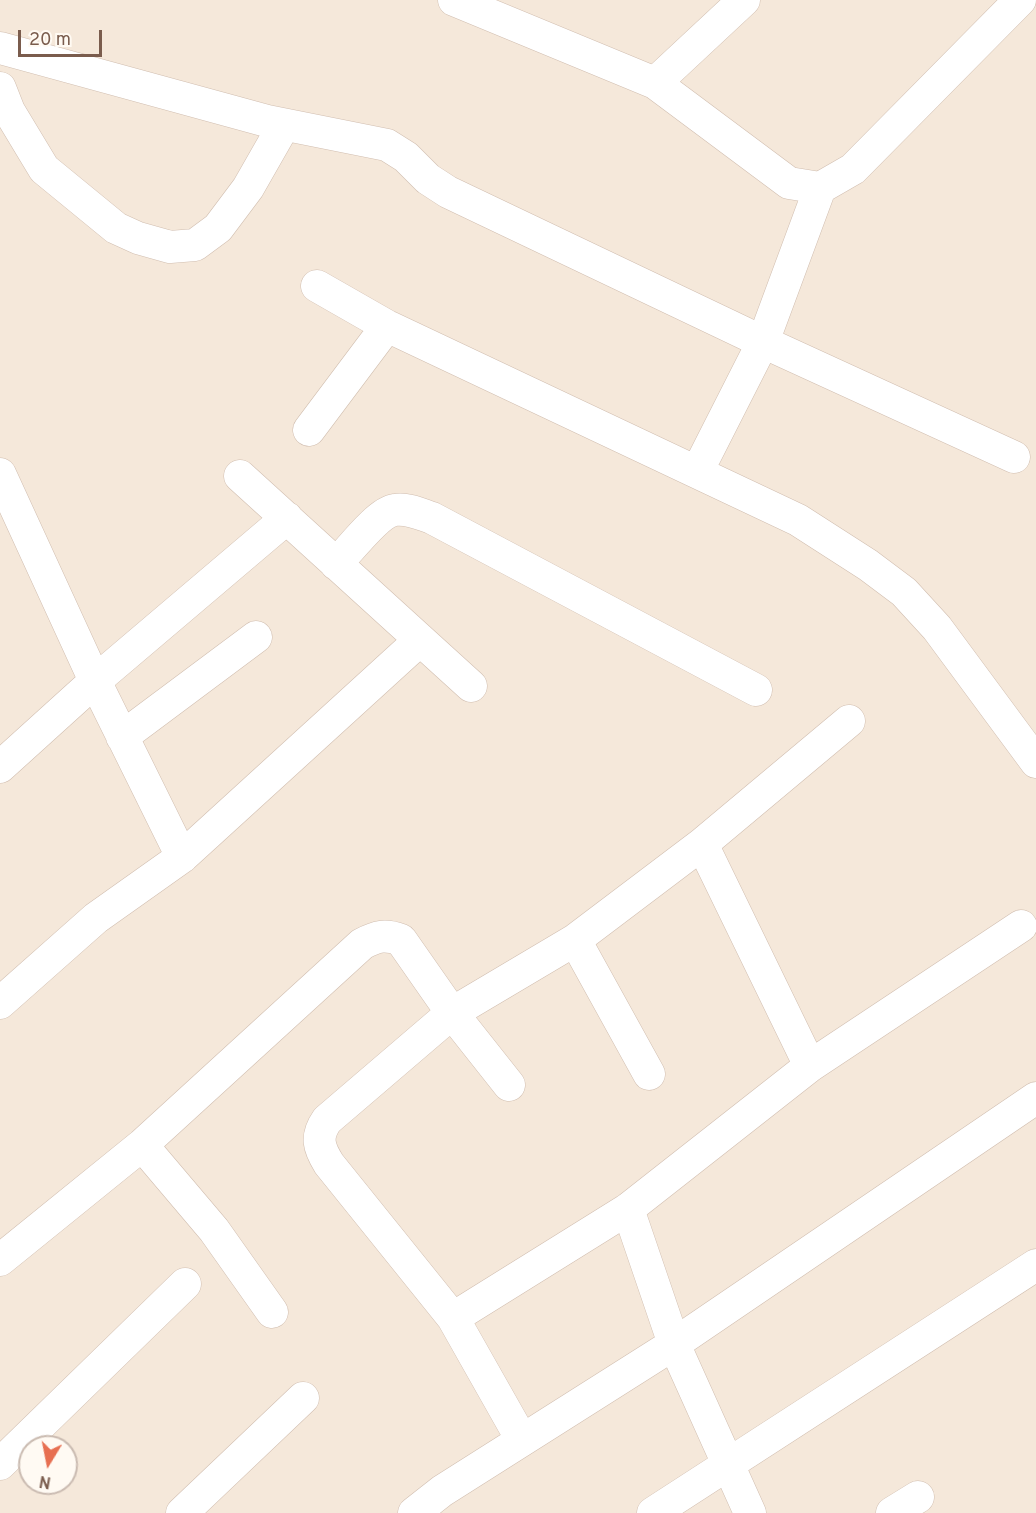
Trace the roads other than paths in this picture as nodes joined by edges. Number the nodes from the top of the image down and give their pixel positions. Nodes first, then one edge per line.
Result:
1 (454, 0) edge
2 (744, 0) edge
3 (1020, 0) edge
4 (0, 48) edge
5 (655, 83) junction
6 (0, 88) edge
7 (284, 125) junction
8 (820, 188) junction
9 (317, 286) dead end
10 (387, 326) junction
11 (763, 342) junction
12 (309, 430) dead end
13 (1014, 457) dead end
14 (698, 470) junction
15 (0, 474) edge
16 (240, 476) dead end
17 (287, 518) junction
18 (336, 564) junction
19 (256, 637) dead end
20 (420, 640) junction
21 (95, 681) junction
22 (471, 686) dead end
23 (756, 690) dead end
24 (849, 721) dead end
25 (122, 737) junction
26 (1036, 762) edge
27 (0, 768) edge
28 (702, 844) junction
29 (182, 857) junction
30 (1021, 926) dead end
31 (574, 940) junction
32 (0, 1003) edge
33 (452, 1013) junction
34 (810, 1066) junction
35 (649, 1074) dead end
36 (509, 1085) dead end
37 (1036, 1098) edge
38 (142, 1145) junction
39 (628, 1209) junction
40 (0, 1260) edge
41 (1036, 1264) edge
42 (185, 1284) dead end
43 (272, 1312) dead end
44 (453, 1318) junction
45 (674, 1344) junction
46 (303, 1398) dead end
47 (522, 1440) junction
48 (0, 1464) edge
49 (729, 1464) junction
50 (918, 1497) dead end
51 (449, 1502) edge
52 (182, 1513) edge
53 (414, 1513) edge
54 (653, 1513) edge
55 (750, 1513) edge
56 (892, 1513) edge

1 - 5 street
2 - 5 street
3 - 8 street
4 - 7 street
5 - 8 street
6 - 7 street
7 - 11 street
8 - 11 street
9 - 10 street
10 - 12 street
10 - 14 street
11 - 13 street
11 - 14 street
14 - 26 street
15 - 21 street
16 - 17 street
17 - 18 street
17 - 21 street
18 - 20 street
18 - 23 street
19 - 25 street
20 - 22 street
20 - 29 street
21 - 25 street
21 - 27 street
24 - 28 street
25 - 29 street
28 - 31 street
28 - 34 street
29 - 32 street
30 - 34 street
31 - 33 street
31 - 35 street
33 - 36 street
33 - 38 street
33 - 44 street
34 - 39 street
37 - 45 street
38 - 40 street
38 - 43 street
39 - 44 street
39 - 45 street
41 - 49 street
42 - 48 street
44 - 47 street
45 - 47 street
45 - 49 street
46 - 52 street
47 - 51 street
49 - 54 street
49 - 55 street
50 - 56 street
51 - 53 street

